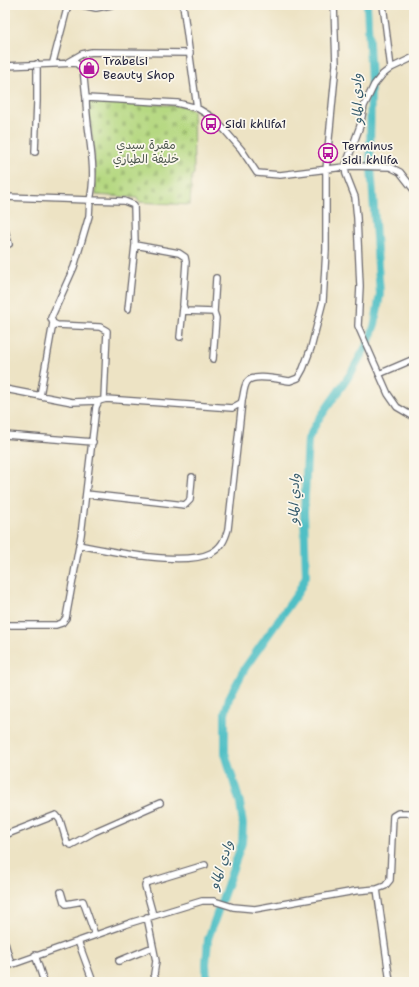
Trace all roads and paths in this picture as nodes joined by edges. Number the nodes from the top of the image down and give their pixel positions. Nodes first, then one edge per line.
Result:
1 (68, 5) edge
2 (82, 5) edge
3 (111, 5) edge
4 (183, 5) edge
5 (334, 5) edge
6 (383, 5) edge
7 (190, 53) junction
8 (414, 58) edge
9 (53, 62) junction
10 (67, 62) junction
11 (36, 64) junction
12 (5, 66) edge
13 (391, 68) junction
14 (86, 98) junction
15 (197, 108) junction
16 (35, 152) dead end
17 (345, 167) junction
18 (326, 170) junction
19 (414, 190) edge
20 (5, 197) edge
21 (90, 200) junction
22 (5, 230) edge
23 (9, 244) dead end
24 (136, 245) junction
25 (216, 278) dead end
26 (183, 308) junction
27 (128, 309) dead end
28 (214, 312) junction
29 (53, 323) junction
30 (180, 337) dead end
31 (213, 359) dead end
32 (414, 359) edge
33 (379, 374) junction
34 (5, 389) edge
35 (40, 396) junction
36 (101, 400) junction
37 (242, 402) junction
38 (414, 417) edge
39 (5, 435) edge
40 (93, 442) junction
41 (192, 477) dead end
42 (86, 494) junction
43 (79, 545) junction
44 (5, 625) edge
45 (160, 803) dead end
46 (414, 813) edge
47 (5, 835) edge
48 (205, 865) dead end
49 (377, 889) junction
50 (61, 892) dead end
51 (153, 915) junction
52 (147, 917) junction
53 (95, 935) junction
54 (78, 941) junction
55 (5, 943) edge
56 (153, 947) junction
57 (35, 955) junction
58 (119, 961) dead end
59 (12, 964) junction
60 (5, 967) edge
61 (44, 982) edge
62 (93, 982) edge
63 (156, 982) edge
64 (390, 982) edge

1 - 9 street
2 - 3 street
4 - 7 street
5 - 18 street
6 - 13 street
7 - 10 street
7 - 15 street
8 - 13 street
9 - 10 street
9 - 11 street
10 - 14 street
11 - 12 street
11 - 16 street
13 - 17 street
14 - 15 street
14 - 21 street
15 - 18 street
17 - 18 street
17 - 19 street
17 - 33 street
18 - 37 street
20 - 21 street
21 - 24 street
21 - 29 street
22 - 23 street
24 - 26 street
24 - 27 street
25 - 28 street
26 - 28 street
26 - 30 street
28 - 31 street
29 - 35 street
29 - 36 street
32 - 33 street
33 - 38 street
34 - 35 street
35 - 36 street
36 - 37 street
36 - 40 street
37 - 43 street
39 - 40 street
40 - 42 street
41 - 42 street
42 - 43 street
43 - 44 street
45 - 47 street
46 - 49 street
48 - 51 street
49 - 51 street
49 - 64 street
50 - 53 street
51 - 52 street
52 - 53 street
52 - 56 street
53 - 54 street
54 - 57 street
54 - 62 street
55 - 59 street
56 - 58 street
56 - 63 street
57 - 59 street
57 - 61 street
59 - 60 street

